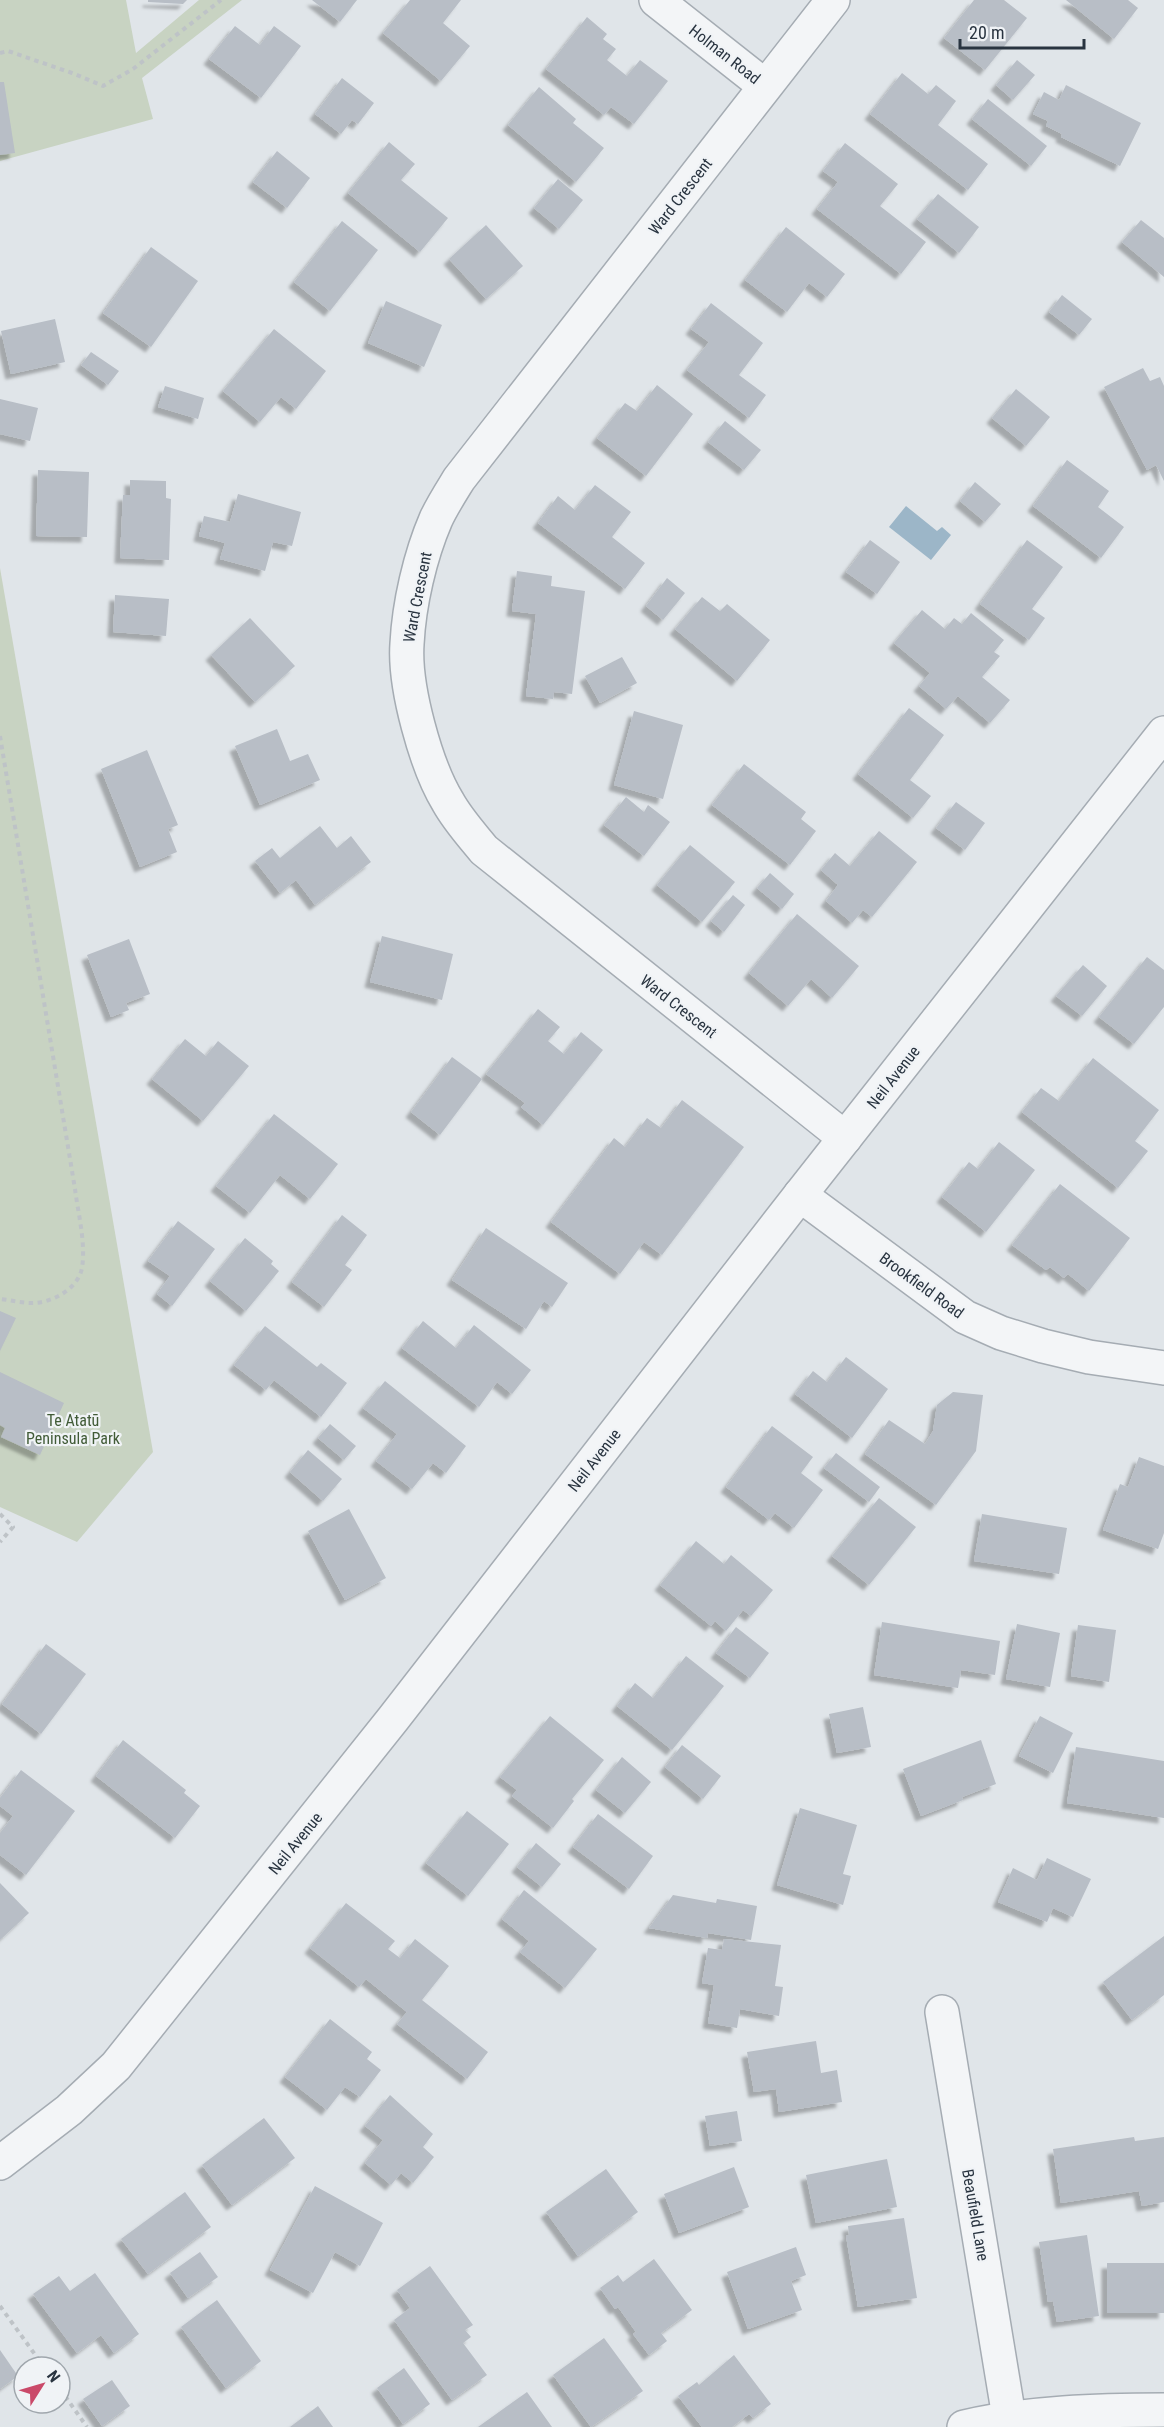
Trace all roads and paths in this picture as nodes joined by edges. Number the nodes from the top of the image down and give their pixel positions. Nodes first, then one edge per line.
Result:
1 (221, 0) edge
2 (656, 0) edge
3 (834, 0) edge
4 (0, 53) edge
5 (765, 86) junction
6 (1164, 733) edge
7 (0, 736) edge
8 (845, 1138) junction
9 (800, 1195) junction
10 (0, 1299) edge
11 (1164, 1368) edge
12 (0, 1514) edge
13 (0, 1542) edge
14 (942, 2012) dead end
15 (0, 2163) edge
16 (0, 2306) edge
17 (35, 2355) edge
18 (72, 2406) edge
19 (1164, 2410) edge
20 (1009, 2417) junction
21 (87, 2427) edge
22 (964, 2427) edge

1 - 4 path
2 - 5 street, Holman Road
3 - 5 street, Ward Crescent
5 - 8 street, Ward Crescent
6 - 8 street, Neil Avenue
7 - 10 path
8 - 9 street, Neil Avenue
9 - 11 street, Brookfield Road
9 - 15 street, Neil Avenue
12 - 13 path
14 - 20 street, Beaufield Lane
16 - 17 path
18 - 21 path
19 - 20 street
20 - 22 street

